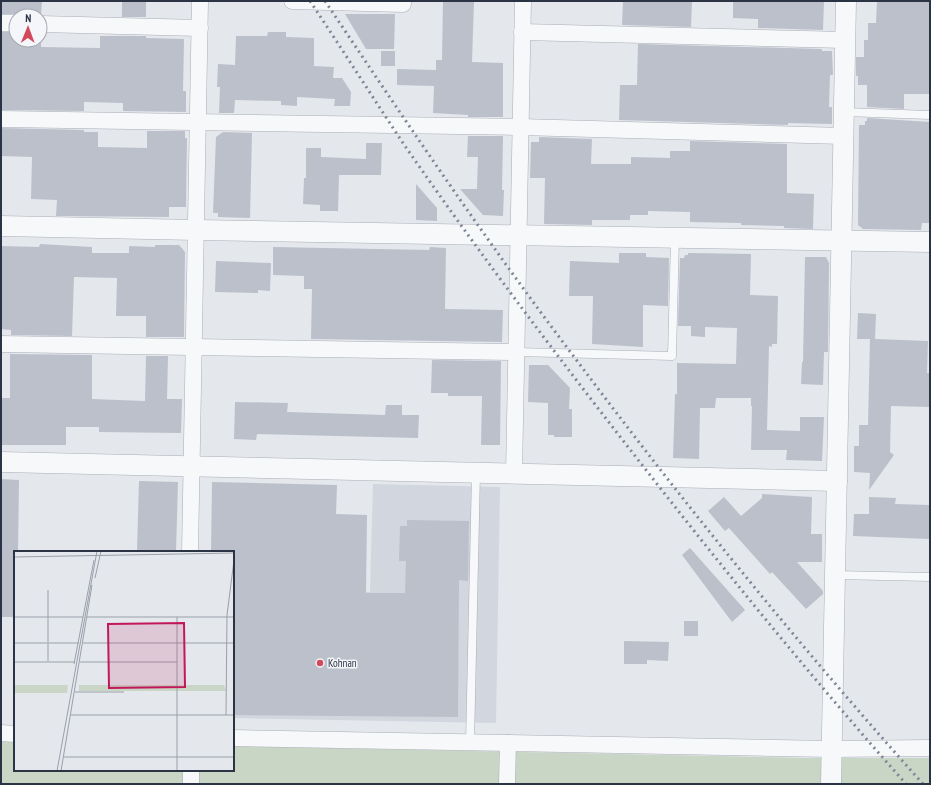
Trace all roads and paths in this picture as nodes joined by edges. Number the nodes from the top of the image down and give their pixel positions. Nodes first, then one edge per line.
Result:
1 (200, 1) edge
2 (292, 1) edge
3 (403, 1) edge
4 (523, 1) edge
5 (846, 1) edge
6 (48, 24) edge
7 (200, 28) junction
8 (522, 32) junction
9 (845, 40) junction
10 (844, 112) junction
11 (930, 115) edge
12 (1, 119) edge
13 (198, 122) junction
14 (520, 128) junction
15 (843, 136) junction
16 (1, 226) edge
17 (196, 230) junction
18 (518, 235) junction
19 (675, 238) junction
20 (842, 240) junction
21 (930, 242) edge
22 (1, 344) edge
23 (194, 348) junction
24 (516, 352) junction
25 (1, 462) edge
26 (192, 466) junction
27 (476, 473) junction
28 (514, 474) junction
29 (837, 481) junction
30 (190, 551) edge
31 (835, 575) junction
32 (930, 577) edge
33 (1, 733) edge
34 (14, 734) edge
35 (234, 738) edge
36 (470, 742) junction
37 (508, 743) junction
38 (930, 748) edge
39 (832, 749) junction
40 (191, 771) edge
41 (191, 784) edge
42 (508, 784) edge
43 (831, 784) edge

1 - 7 street
2 - 3 street
4 - 8 street
5 - 9 street
6 - 7 street
7 - 13 street
8 - 9 street
8 - 14 street
9 - 10 street
10 - 11 lane
10 - 15 street
12 - 13 street
13 - 14 street
13 - 17 street
14 - 15 street
14 - 18 street
15 - 20 street
16 - 17 street
17 - 18 street
17 - 23 street
18 - 19 street
18 - 24 street
19 - 20 street
19 - 24 lane
20 - 21 street
20 - 29 street
22 - 23 street
23 - 24 street
23 - 26 street
24 - 28 street
25 - 26 street
26 - 27 street
26 - 30 street
27 - 28 street
27 - 36 lane
28 - 29 street
29 - 31 street
31 - 32 lane
31 - 39 street
33 - 34 street
35 - 36 street
36 - 37 street
37 - 39 street
37 - 42 street
38 - 39 street
39 - 43 street
40 - 41 street

